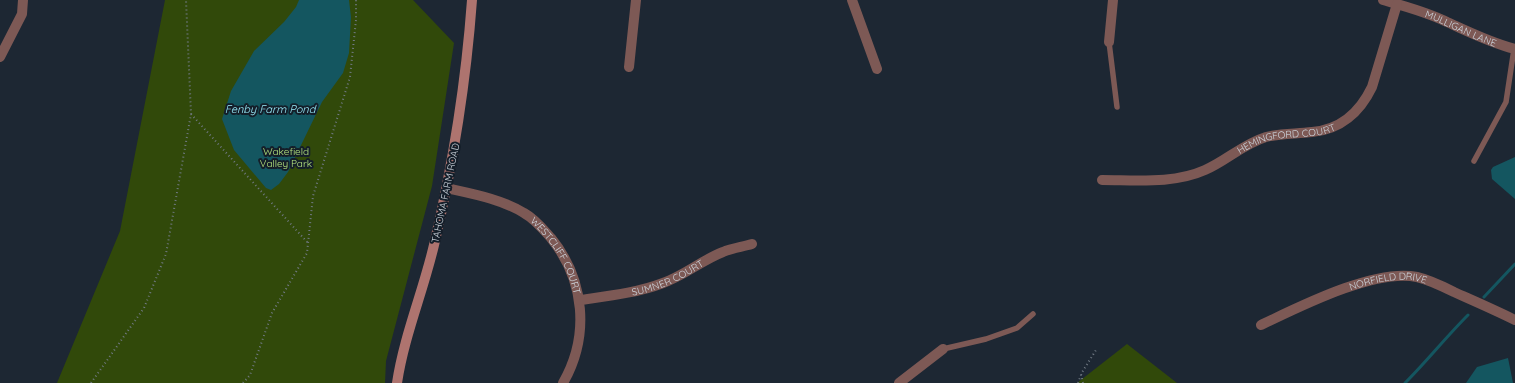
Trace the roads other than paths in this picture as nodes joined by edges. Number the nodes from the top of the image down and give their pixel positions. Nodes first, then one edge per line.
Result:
1 (23, 0) edge
2 (472, 0) edge
3 (636, 0) edge
4 (852, 0) edge
5 (1113, 0) edge
6 (1383, 0) edge
7 (1398, 2) edge
8 (1109, 42) joint
9 (1515, 49) edge
10 (0, 57) edge
11 (629, 67) dead end
12 (877, 69) dead end
13 (1117, 107) dead end
14 (1474, 161) dead end
15 (1102, 180) dead end
16 (446, 188) junction
17 (752, 244) dead end
18 (580, 300) junction
19 (1033, 314) dead end
20 (1515, 320) edge
21 (1261, 325) dead end
22 (943, 349) joint
23 (398, 383) edge
24 (563, 383) edge
25 (899, 383) edge

1 - 10 street
2 - 16 street, TAHOMA FARM ROAD
3 - 11 street
4 - 12 street
5 - 8 street
6 - 7 street, MULLIGAN LANE
7 - 9 street, MULLIGAN LANE
7 - 15 street, HEMINGFORD COURT
8 - 13 lane
9 - 14 lane
16 - 18 street, WESTCLIFF COURT
16 - 23 street, TAHOMA FARM ROAD
17 - 18 street, SUMNER COURT
18 - 24 street, WESTCLIFF COURT
19 - 22 lane
20 - 21 street, NORFIELD DRIVE
22 - 25 street

